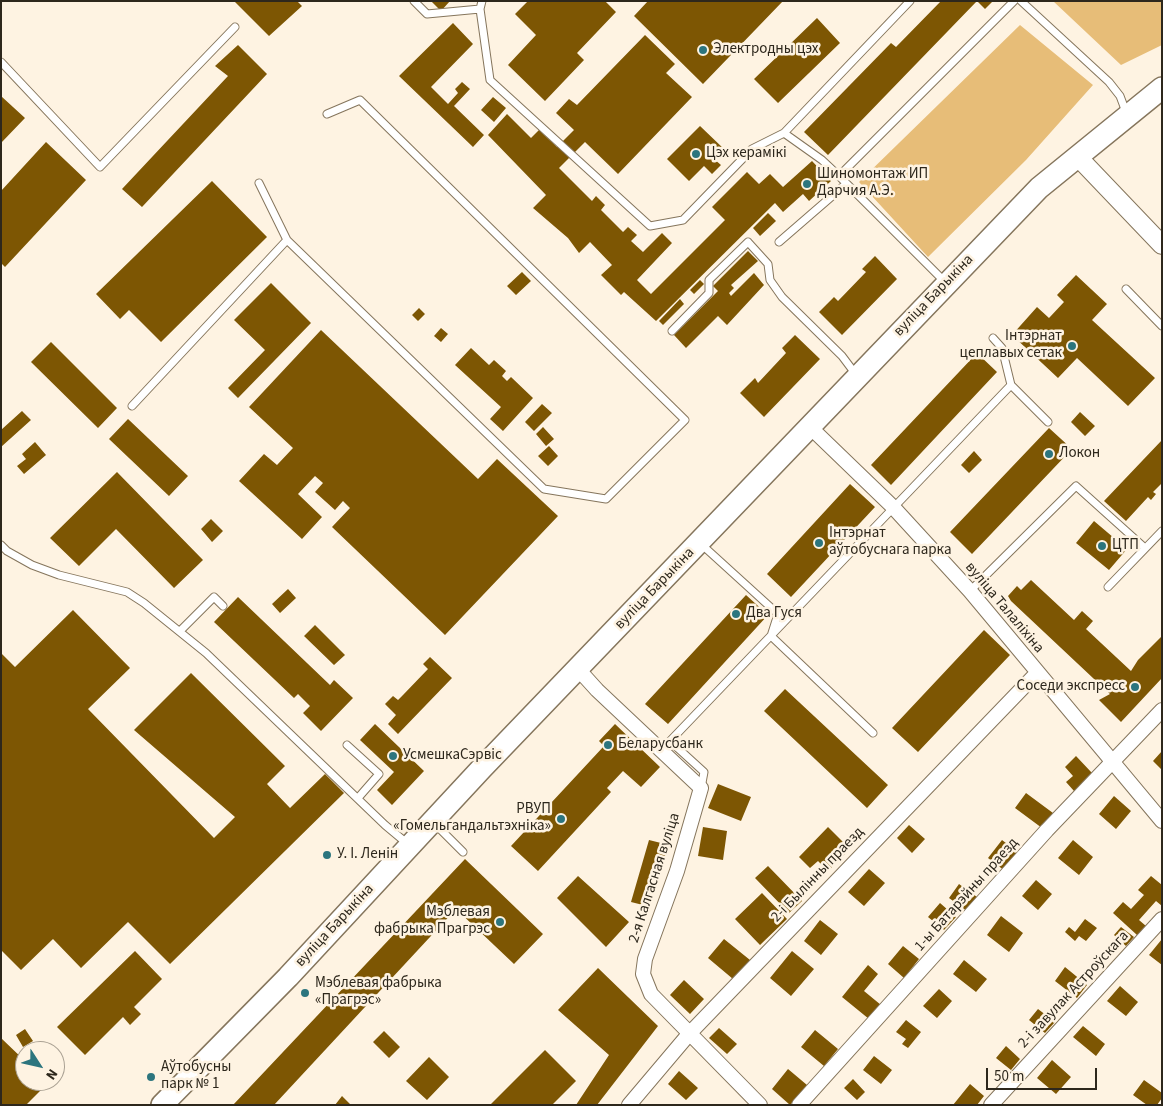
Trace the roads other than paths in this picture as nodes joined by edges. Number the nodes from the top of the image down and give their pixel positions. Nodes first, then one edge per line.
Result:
1 (414, 1) edge
2 (482, 1) edge
3 (910, 1) edge
4 (1014, 1) edge
5 (1021, 1) edge
6 (480, 9) junction
7 (235, 27) dead end
8 (1, 62) edge
9 (1162, 88) edge
10 (327, 114) dead end
11 (1127, 115) junction
12 (784, 134) junction
13 (1077, 156) junction
14 (839, 176) junction
15 (259, 183) dead end
16 (846, 184) junction
17 (287, 240) junction
18 (779, 242) dead end
19 (1162, 245) edge
20 (946, 283) junction
21 (1126, 289) dead end
22 (1162, 326) edge
23 (672, 331) dead end
24 (993, 338) dead end
25 (857, 376) junction
26 (1011, 385) junction
27 (132, 406) dead end
28 (1048, 422) dead end
29 (809, 426) junction
30 (893, 507) junction
31 (1162, 531) edge
32 (699, 542) junction
33 (1, 545) edge
34 (1145, 548) junction
35 (1108, 587) dead end
36 (970, 591) junction
37 (223, 606) dead end
38 (180, 631) junction
39 (771, 636) junction
40 (578, 669) junction
41 (1038, 673) junction
42 (1162, 710) edge
43 (873, 733) dead end
44 (347, 745) dead end
45 (1112, 763) junction
46 (701, 788) junction
47 (358, 798) junction
48 (1162, 821) edge
49 (432, 822) junction
50 (410, 845) junction
51 (463, 852) dead end
52 (1162, 919) edge
53 (688, 1034) junction
54 (162, 1105) edge
55 (630, 1105) edge
56 (760, 1105) edge
57 (799, 1105) edge
58 (991, 1105) edge

1 - 6 lane
2 - 6 lane
3 - 12 lane
4 - 14 lane
5 - 11 lane
6 - 12 lane
7 - 8 lane
9 - 11 main road, вуліца Барыкіна
10 - 17 lane
11 - 13 main road, вуліца Барыкіна
12 - 14 lane
13 - 19 street
13 - 20 main road, вуліца Барыкіна
14 - 16 lane
15 - 17 lane
16 - 18 lane
16 - 20 lane
17 - 27 lane
20 - 25 main road, вуліца Барыкіна
21 - 22 lane
23 - 25 lane
24 - 26 lane
25 - 29 main road, вуліца Барыкіна
26 - 28 lane
26 - 30 lane
29 - 30 street, вуліца Талаліхіна
29 - 32 main road, вуліца Барыкіна
30 - 36 street, вуліца Талаліхіна
30 - 39 lane
31 - 34 lane
32 - 39 lane
32 - 40 main road, вуліца Барыкіна
33 - 38 lane
34 - 35 lane
34 - 36 lane
36 - 41 street, вуліца Талаліхіна
37 - 38 lane
38 - 47 lane
39 - 43 lane
39 - 46 lane
40 - 46 street
40 - 49 main road, вуліца Барыкіна
41 - 45 street, вуліца Талаліхіна
41 - 53 street, 2-і Былінны праезд
42 - 45 street, 1-ы Батарэйны праезд
44 - 47 lane
45 - 48 street, вуліца Талаліхіна
45 - 57 street, 1-ы Батарэйны праезд
46 - 53 street, 2-я Калгасная вуліца
47 - 50 lane
49 - 50 main road, вуліца Барыкіна
49 - 51 lane
50 - 54 main road, вуліца Барыкіна
52 - 58 street, 2-і завулак Астроўскага
53 - 55 street, 2-і Былінны праезд
53 - 56 street, 2-я Калгасная вуліца

